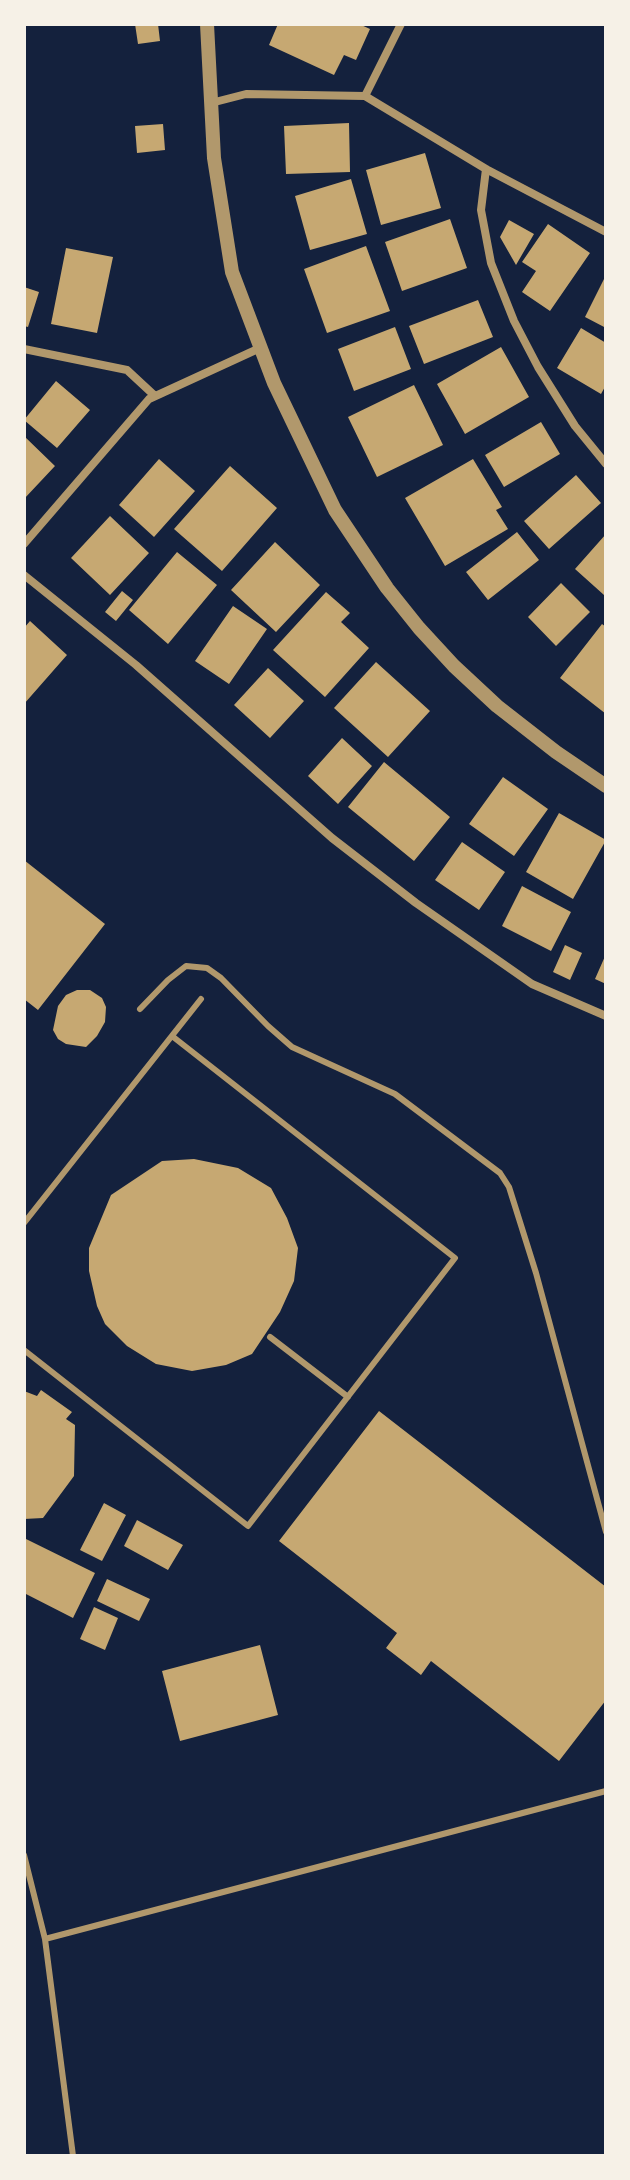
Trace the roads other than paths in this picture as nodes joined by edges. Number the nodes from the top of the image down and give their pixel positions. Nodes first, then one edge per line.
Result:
1 (207, 24) edge
2 (401, 24) edge
3 (365, 96) junction
4 (211, 103) junction
5 (486, 169) junction
6 (606, 232) edge
7 (260, 348) junction
8 (24, 349) edge
9 (155, 396) junction
10 (606, 464) edge
11 (24, 544) edge
12 (24, 575) edge
13 (606, 786) edge
14 (201, 999) dead end
15 (140, 1009) dead end
16 (606, 1016) edge
17 (172, 1036) junction
18 (24, 1223) edge
19 (270, 1337) dead end
20 (24, 1350) edge
21 (348, 1397) junction
22 (606, 1532) edge
23 (606, 1791) edge
24 (24, 1855) edge
25 (45, 1939) junction
26 (73, 2156) edge

1 - 4 street
2 - 3 street
3 - 4 street
3 - 5 street
4 - 7 street
5 - 6 street
5 - 10 street
7 - 9 street
7 - 13 street
8 - 9 street
9 - 11 street
12 - 16 street
14 - 17 lane
15 - 22 lane
17 - 18 lane
17 - 21 lane
19 - 21 lane
20 - 21 lane
23 - 25 lane
24 - 25 lane
25 - 26 lane

